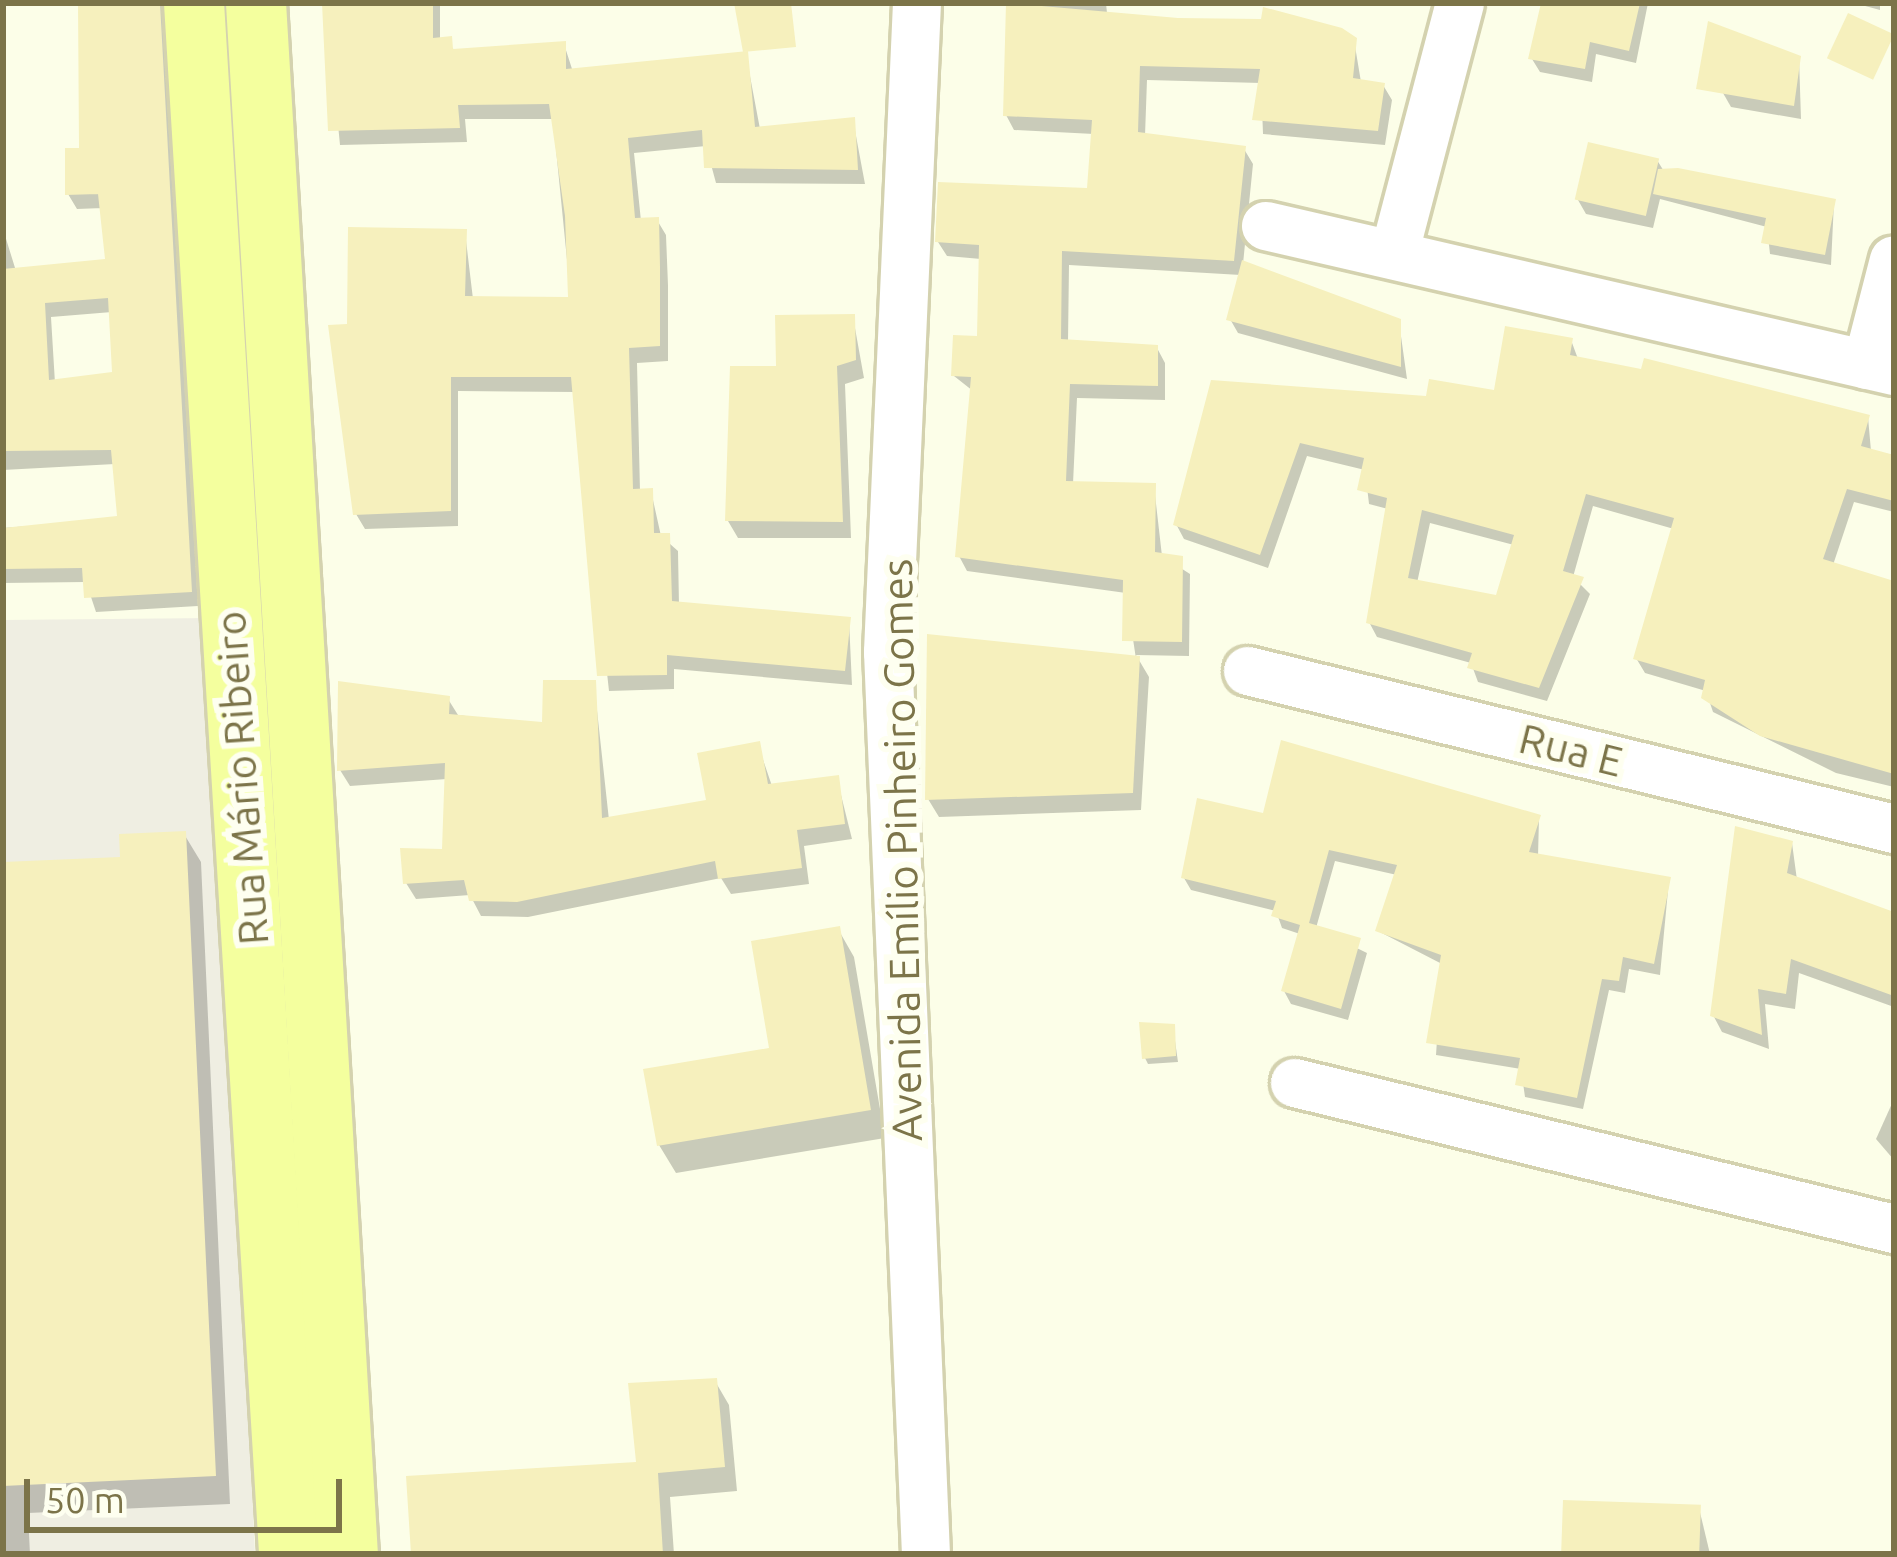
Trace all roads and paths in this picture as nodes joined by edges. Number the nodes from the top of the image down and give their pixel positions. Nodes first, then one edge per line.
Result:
1 (194, 3) edge
2 (256, 3) edge
3 (916, 3) edge
4 (1460, 3) edge
5 (1266, 226) dead end
6 (1395, 251) junction
7 (1894, 260) edge
8 (1880, 368) edge
9 (1248, 671) dead end
10 (1894, 829) edge
11 (255, 989) junction
12 (314, 991) junction
13 (1295, 1083) dead end
14 (1894, 1228) edge
15 (289, 1554) edge
16 (348, 1554) edge
17 (926, 1554) edge

1 - 11 main road, Rua Mário Ribeiro
2 - 12 main road, Rua Mário Ribeiro
3 - 17 street, Avenida Emílio Pinheiro Gomes
4 - 6 street
5 - 6 street
6 - 8 street
7 - 8 street
9 - 10 street, Rua E
11 - 12 main road
11 - 15 main road, Rua Mário Ribeiro
12 - 16 main road, Rua Mário Ribeiro
13 - 14 street

